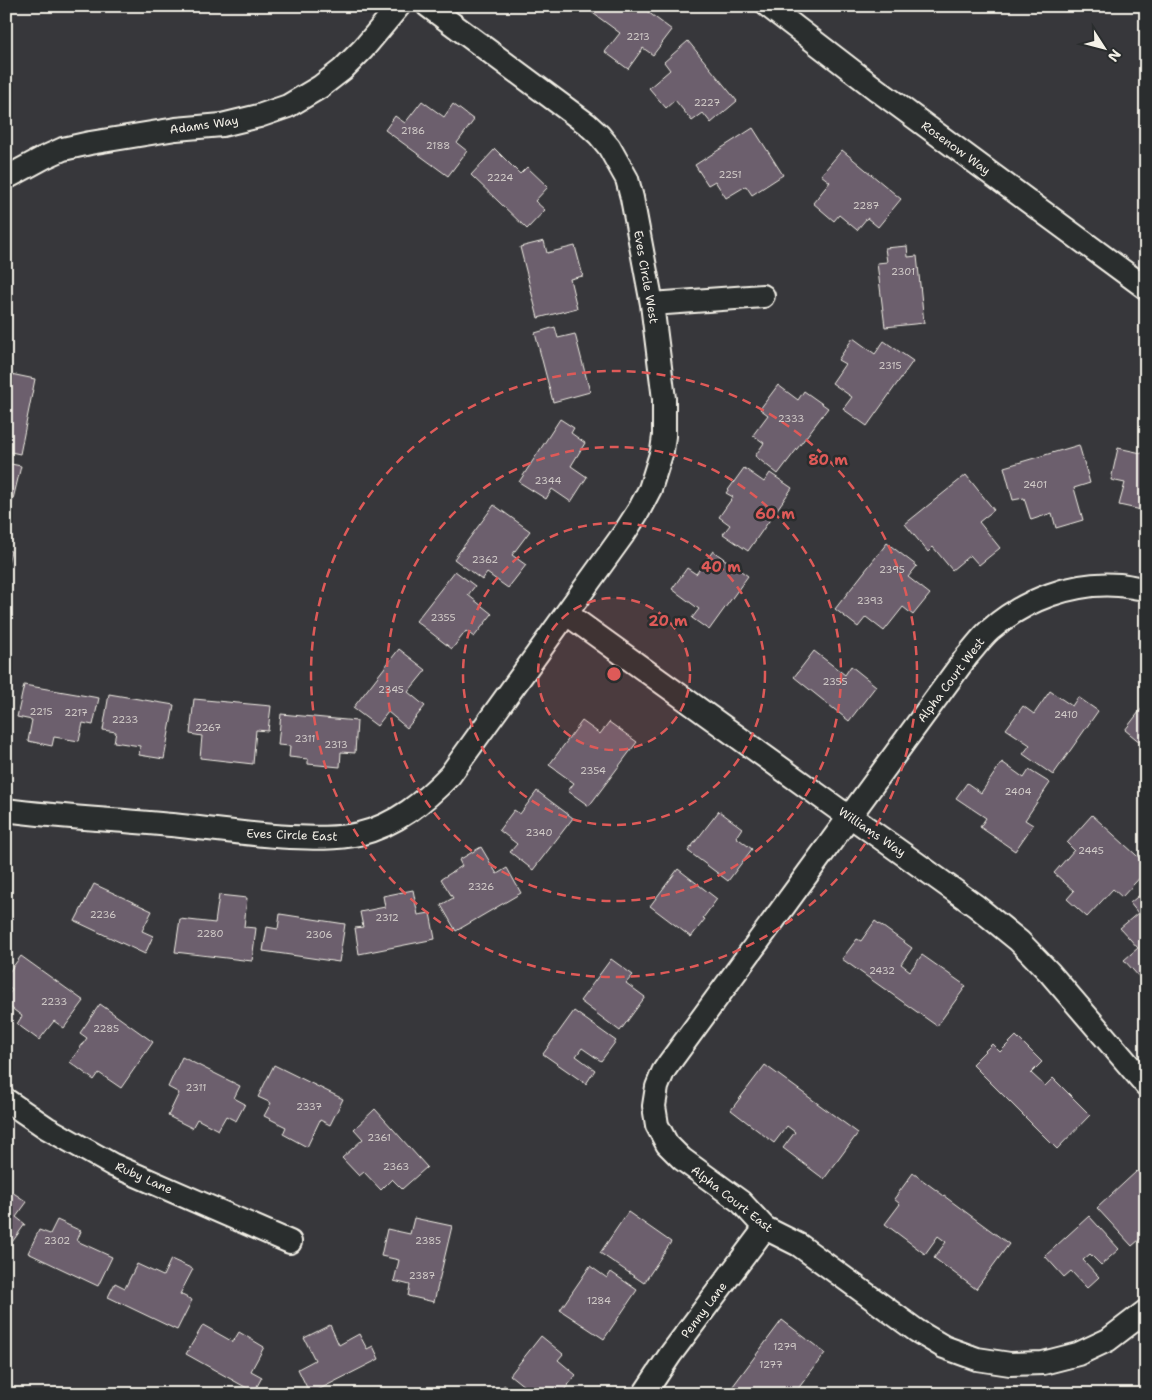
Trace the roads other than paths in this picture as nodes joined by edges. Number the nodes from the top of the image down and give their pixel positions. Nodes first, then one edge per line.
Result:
1 (399, 6) edge
2 (428, 6) edge
3 (768, 6) edge
4 (6, 178) edge
5 (1146, 288) edge
6 (763, 296) dead end
7 (652, 304) junction
8 (1146, 589) edge
9 (567, 614) junction
10 (6, 810) edge
11 (850, 816) junction
12 (1146, 1085) edge
13 (6, 1100) edge
14 (765, 1228) junction
15 (290, 1242) dead end
16 (1146, 1311) edge
17 (644, 1394) edge

1 - 4 street, Adams Way
2 - 7 street, Eves Circle West
3 - 5 street, Rosenow Way
6 - 7 street
7 - 9 street, Eves Circle West
8 - 11 street, Alpha Court West
9 - 10 street, Eves Circle East
9 - 11 street, Williams Way
11 - 12 street, Williams Way
11 - 14 street, Alpha Court East
13 - 15 street, Ruby Lane
14 - 16 street, Alpha Court East
14 - 17 street, Penny Lane

